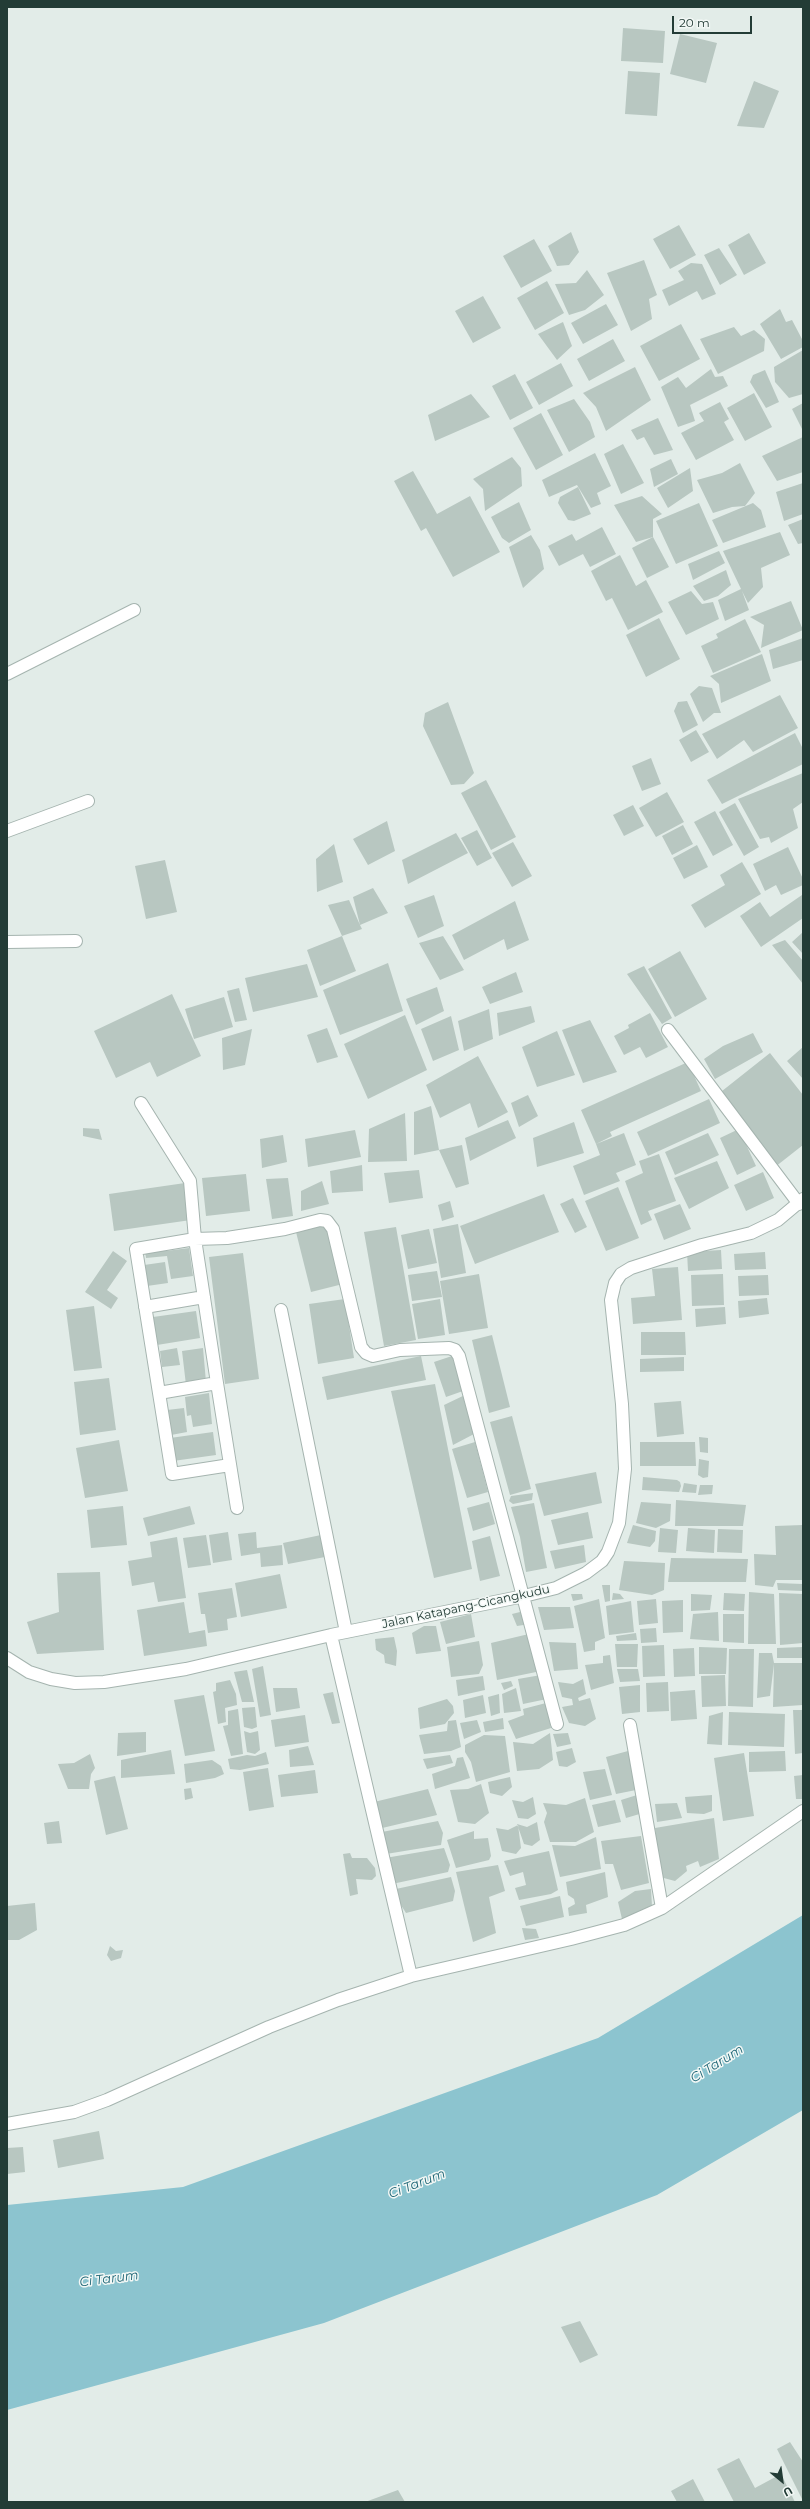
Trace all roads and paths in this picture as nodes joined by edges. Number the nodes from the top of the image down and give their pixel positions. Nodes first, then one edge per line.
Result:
1 (134, 610) dead end
2 (7, 674) edge
3 (88, 801) dead end
4 (7, 830) edge
5 (76, 941) dead end
6 (7, 942) edge
7 (668, 1030) dead end
8 (141, 1104) dead end
9 (801, 1201) edge
10 (195, 1239) junction
11 (204, 1297) junction
12 (146, 1307) junction
13 (282, 1310) dead end
14 (217, 1383) junction
15 (159, 1393) junction
16 (230, 1464) junction
17 (238, 1508) dead end
18 (524, 1596) junction
19 (346, 1632) junction
20 (331, 1635) junction
21 (7, 1658) edge
22 (558, 1724) dead end
23 (630, 1725) dead end
24 (803, 1811) edge
25 (662, 1908) junction
26 (411, 1976) junction
27 (7, 2124) edge

1 - 2 street
3 - 4 street
5 - 6 street
7 - 9 street
8 - 10 street
9 - 18 street, Jalan Katapang-Cicangkudu
10 - 11 street
10 - 12 street
10 - 18 street
11 - 12 street
11 - 14 street
12 - 15 street
13 - 19 street
14 - 15 street
14 - 16 street
15 - 16 street
16 - 17 street
18 - 19 street, Jalan Katapang-Cicangkudu
18 - 22 street
19 - 20 street, Jalan Katapang-Cicangkudu
20 - 21 street, Jalan Katapang-Cicangkudu
20 - 26 street
23 - 25 street
24 - 25 street
25 - 26 street
26 - 27 street

